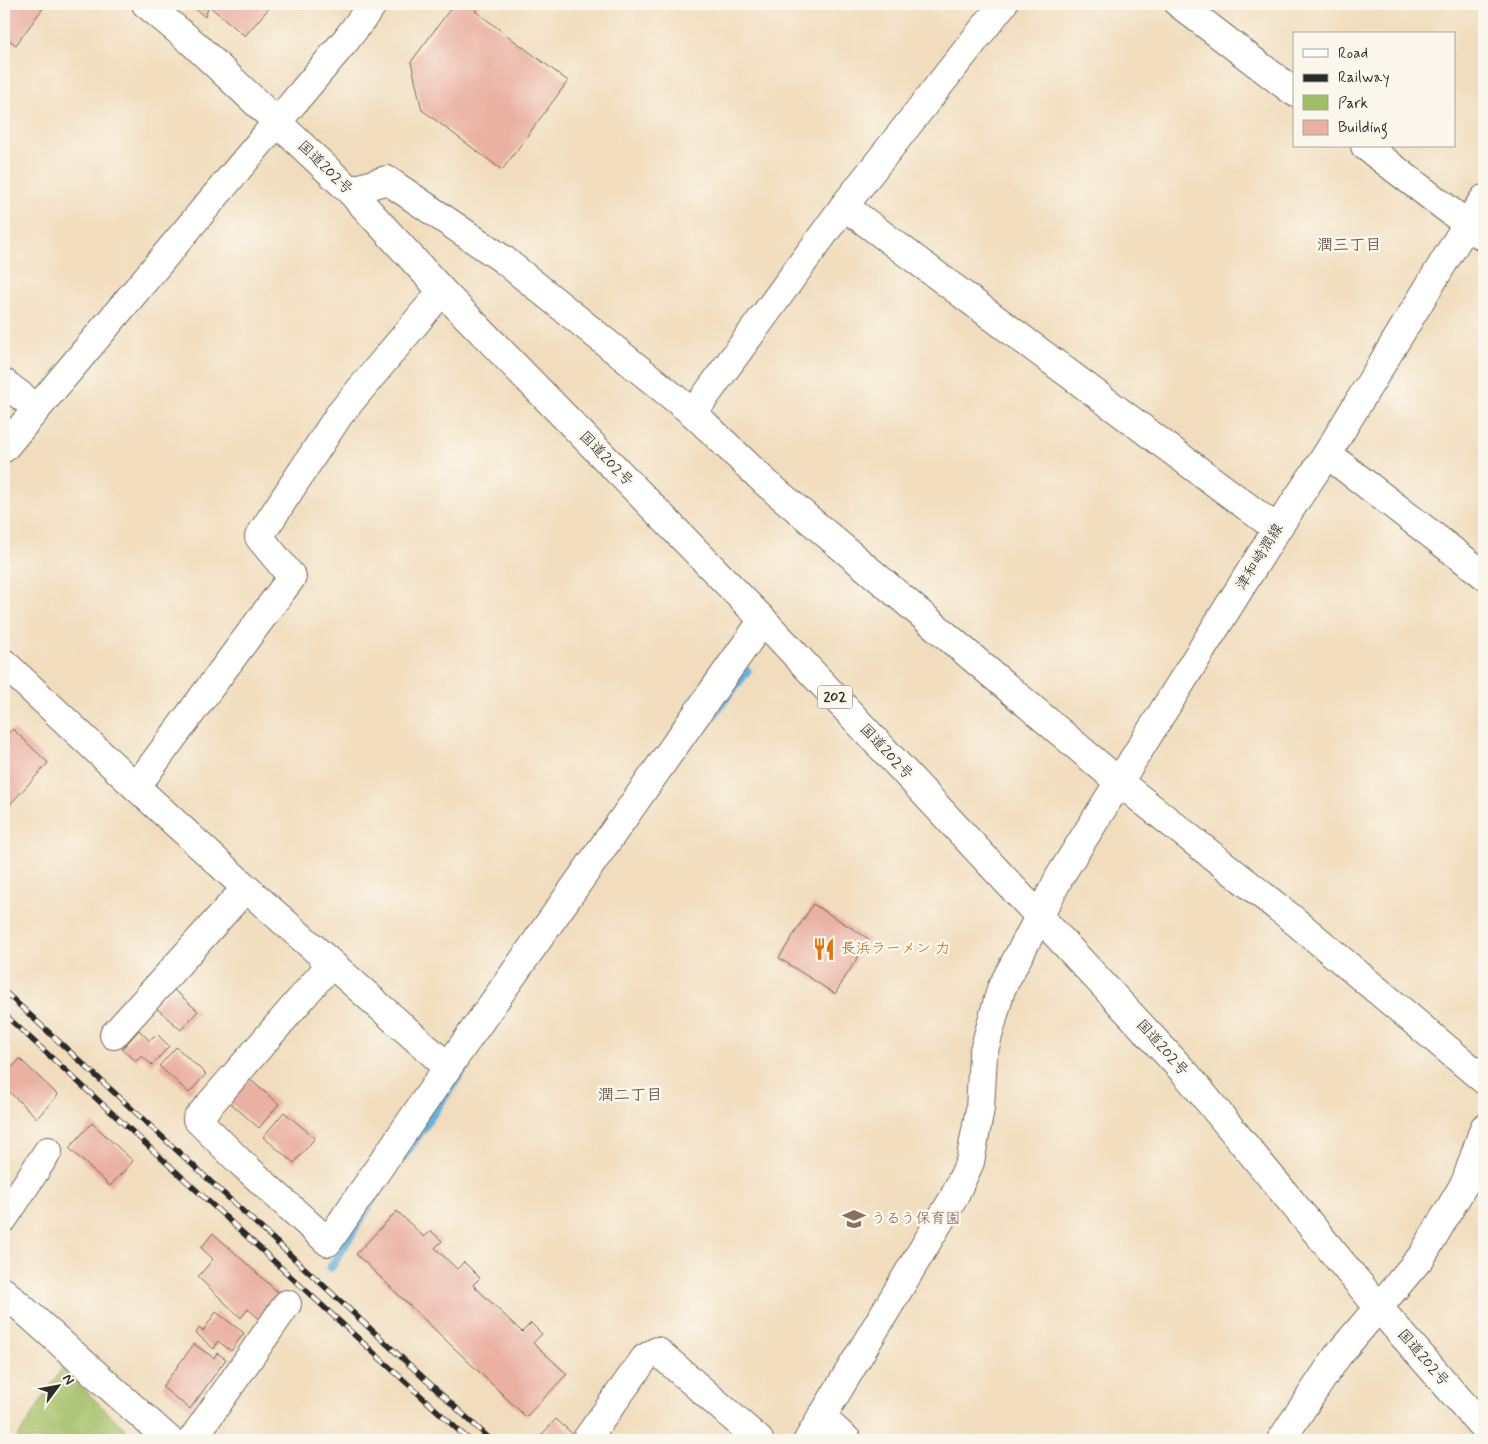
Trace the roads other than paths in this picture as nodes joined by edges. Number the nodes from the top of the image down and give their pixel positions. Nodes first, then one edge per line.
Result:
1 (146, 4) edge
2 (373, 4) edge
3 (1003, 4) edge
4 (1179, 4) edge
5 (1293, 91) edge
6 (277, 122) junction
7 (1368, 148) edge
8 (350, 191) junction
9 (1484, 199) edge
10 (844, 206) junction
11 (1476, 231) edge
12 (442, 291) junction
13 (4, 382) edge
14 (37, 408) junction
15 (693, 413) junction
16 (4, 448) edge
17 (1327, 454) junction
18 (1278, 529) junction
19 (1484, 576) edge
20 (763, 620) junction
21 (4, 663) edge
22 (1119, 782) junction
23 (136, 787) junction
24 (246, 888) junction
25 (1039, 917) junction
26 (331, 964) junction
27 (114, 1036) dead end
28 (448, 1067) junction
29 (1484, 1080) edge
30 (1484, 1128) edge
31 (48, 1151) dead end
32 (4, 1218) edge
33 (4, 1292) edge
34 (288, 1304) dead end
35 (1379, 1308) junction
36 (821, 1417) junction
37 (1484, 1428) edge
38 (168, 1440) edge
39 (192, 1440) edge
40 (586, 1440) edge
41 (759, 1440) edge
42 (808, 1440) edge
43 (847, 1440) edge
44 (1281, 1440) edge

1 - 6 main road, 国道202号 / 202
2 - 6 main road
3 - 10 main road
4 - 5 main road
6 - 8 main road, 国道202号 / 202
6 - 14 main road
7 - 11 main road
8 - 12 main road, 国道202号 / 202
8 - 15 main road
9 - 11 main road, 津和崎潤線
10 - 15 main road
10 - 18 main road
11 - 17 main road, 津和崎潤線
12 - 20 main road, 国道202号 / 202
12 - 23 main road
13 - 14 main road
14 - 16 main road
15 - 22 main road
17 - 18 main road, 津和崎潤線
17 - 19 main road
18 - 22 main road, 津和崎潤線
20 - 25 main road, 国道202号 / 202
20 - 28 main road
21 - 23 main road
22 - 25 main road, 津和崎潤線
22 - 29 main road
23 - 24 main road
24 - 26 main road
24 - 27 main road
25 - 35 main road, 国道202号 / 202
25 - 36 main road, 津和崎潤線
26 - 28 main road
26 - 28 main road
30 - 35 main road
31 - 32 main road
33 - 38 main road
34 - 39 main road
35 - 37 main road, 国道202号 / 202
35 - 44 main road
36 - 42 main road, 津和崎潤線
36 - 43 main road
40 - 41 main road

